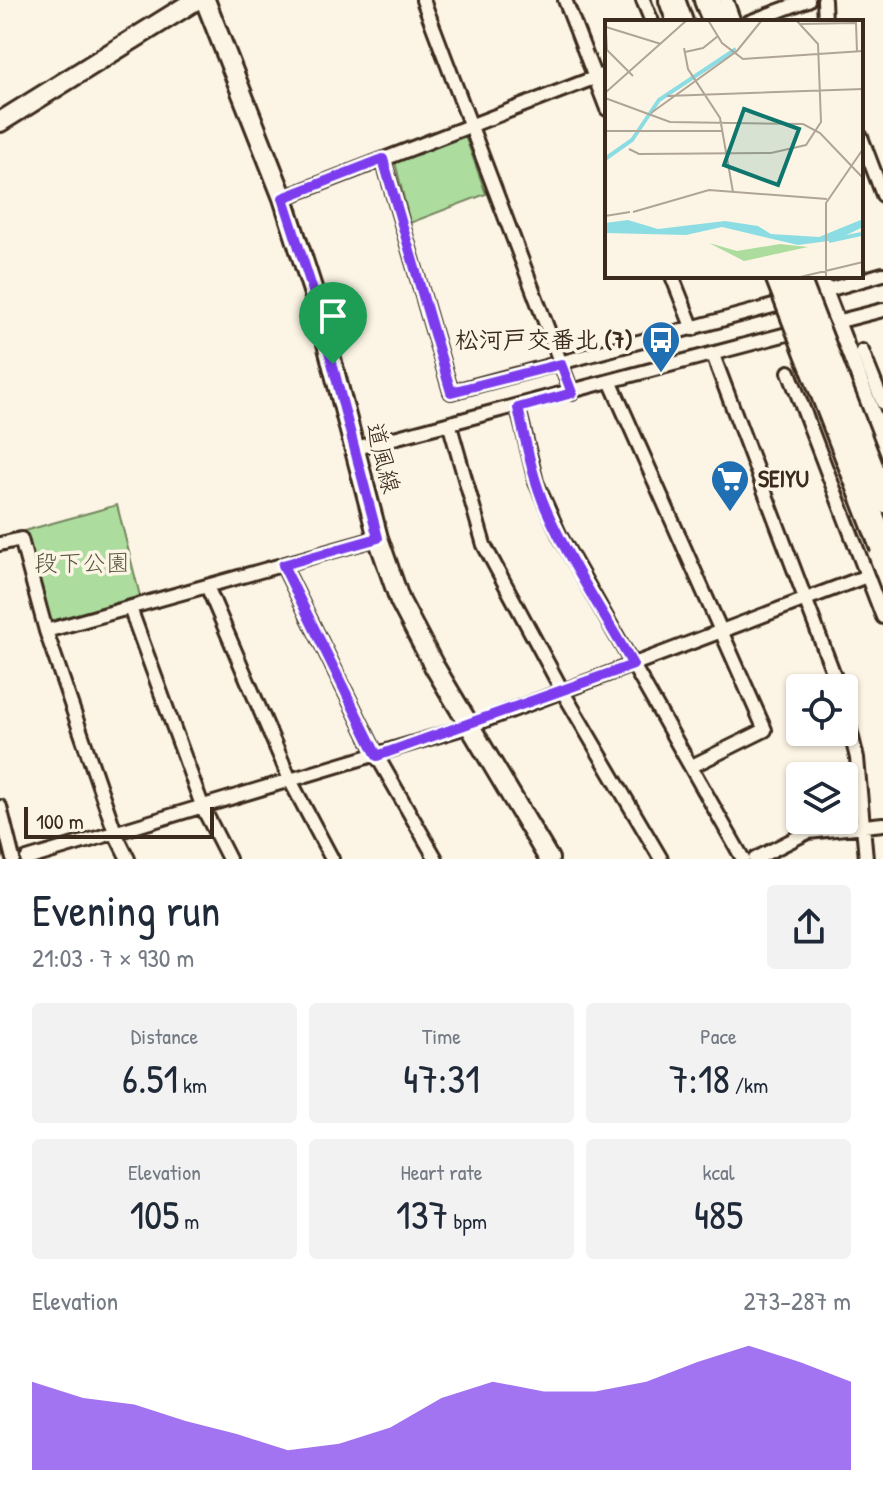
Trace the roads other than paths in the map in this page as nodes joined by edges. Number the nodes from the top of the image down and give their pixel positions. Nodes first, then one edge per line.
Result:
1 (196, 0) edge
2 (205, 0) edge
3 (423, 0) edge
4 (565, 0) edge
5 (643, 0) edge
6 (672, 0) edge
7 (690, 0) edge
8 (707, 0) edge
9 (726, 0) edge
10 (808, 0) edge
11 (824, 0) edge
12 (651, 20) edge
13 (679, 20) edge
14 (698, 20) edge
15 (715, 20) edge
16 (733, 20) edge
17 (754, 20) edge
18 (825, 20) edge
19 (601, 75) edge
20 (605, 98) edge
21 (0, 122) edge
22 (472, 125) junction
23 (863, 142) edge
24 (383, 159) junction
25 (883, 195) edge
26 (283, 198) junction
27 (883, 274) edge
28 (863, 277) edge
29 (673, 278) edge
30 (779, 278) edge
31 (797, 278) edge
32 (857, 278) edge
33 (817, 284) edge
34 (883, 310) edge
35 (832, 323) junction
36 (693, 329) junction
37 (862, 351) dead end
38 (713, 355) junction
39 (561, 364) junction
40 (789, 372) dead end
41 (611, 383) junction
42 (572, 393) junction
43 (883, 403) edge
44 (518, 408) junction
45 (450, 426) junction
46 (840, 438) junction
47 (356, 448) junction
48 (883, 453) edge
49 (883, 500) edge
50 (844, 516) junction
51 (378, 538) junction
52 (0, 544) edge
53 (883, 547) edge
54 (283, 565) junction
55 (875, 572) edge
56 (207, 586) junction
57 (807, 598) junction
58 (130, 608) junction
59 (883, 617) edge
60 (46, 631) junction
61 (721, 632) junction
62 (633, 665) junction
63 (834, 674) edge
64 (563, 692) junction
65 (470, 726) junction
66 (854, 746) edge
67 (377, 756) junction
68 (692, 766) junction
69 (291, 782) junction
70 (0, 807) edge
71 (203, 808) junction
72 (883, 824) edge
73 (865, 825) junction
74 (116, 835) junction
75 (13, 859) edge
76 (27, 859) edge
77 (128, 859) edge
78 (229, 859) edge
79 (332, 859) edge
80 (436, 859) edge
81 (549, 859) edge
82 (661, 859) edge
83 (743, 859) edge
84 (755, 859) edge
85 (866, 859) edge

1 - 21 street
2 - 26 street, 道風線
3 - 22 street
4 - 19 street
5 - 12 street
6 - 13 highway
7 - 14 highway
8 - 15 highway
9 - 16 street
10 - 17 street
11 - 18 street
19 - 20 street
19 - 22 street
22 - 24 street
22 - 39 street
23 - 25 street
24 - 26 street
24 - 39 street
26 - 47 street, 道風線
27 - 28 street
29 - 36 street
30 - 46 highway, bridge
31 - 49 highway, bridge
32 - 33 street
33 - 35 highway
33 - 36 street
34 - 35 street
35 - 38 street
35 - 48 highway
36 - 39 street
37 - 43 street
38 - 41 street
38 - 57 street
39 - 42 street
40 - 50 street
41 - 42 street
41 - 61 street
42 - 44 street
44 - 45 street
44 - 62 street
45 - 47 street
45 - 64 street
46 - 53 highway, bridge
46 - 55 highway, bridge
47 - 51 street, 道風線
48 - 50 street
50 - 55 street
51 - 54 street
51 - 65 street, 道風線
52 - 60 street
54 - 56 street
54 - 67 street
55 - 57 street
55 - 59 street
56 - 58 street
56 - 69 street
57 - 61 street
57 - 63 street
58 - 60 street
58 - 71 street
60 - 74 street
61 - 62 street
61 - 68 street
62 - 64 street
62 - 68 street
64 - 65 street
64 - 82 street
65 - 67 street
65 - 81 street, 道風線
66 - 73 street
67 - 69 street
67 - 80 street
68 - 83 street
69 - 71 street
69 - 79 street
70 - 75 street
71 - 74 street
71 - 78 street
72 - 73 street
73 - 84 street
73 - 85 street
74 - 76 street
74 - 77 street

